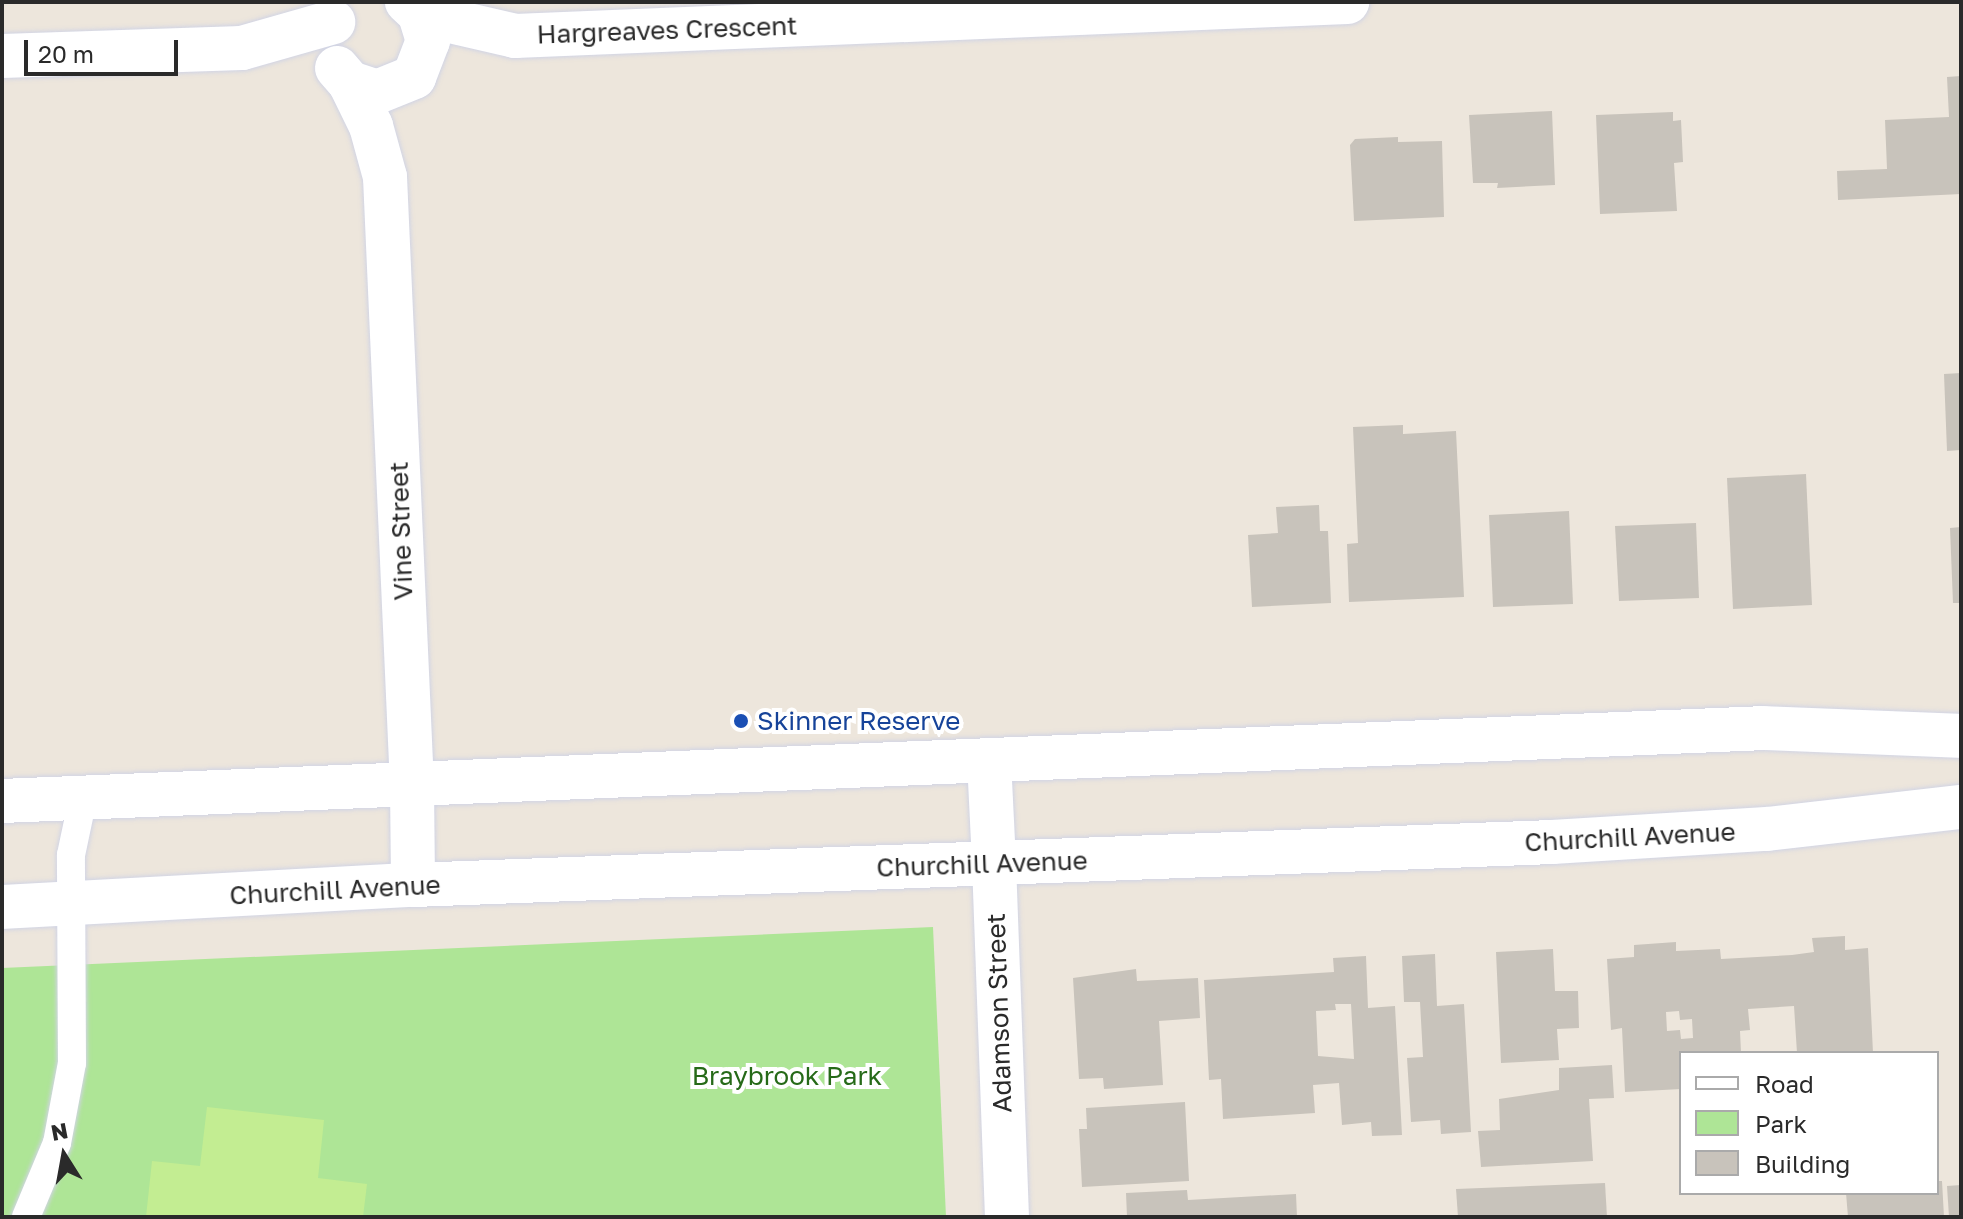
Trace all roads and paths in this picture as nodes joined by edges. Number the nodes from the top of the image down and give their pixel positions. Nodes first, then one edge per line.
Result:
1 (1347, 2) edge
2 (414, 8) edge
3 (1056, 9) edge
4 (342, 12) edge
5 (515, 36) junction
6 (242, 48) junction
7 (2, 56) edge
8 (344, 76) junction
9 (413, 76) junction
10 (385, 177) junction
11 (1961, 736) edge
12 (989, 760) junction
13 (412, 786) junction
14 (83, 798) junction
15 (2, 801) edge
16 (1961, 807) edge
17 (994, 863) junction
18 (413, 885) junction
19 (72, 903) junction
20 (2, 907) edge
21 (26, 1217) edge
22 (1007, 1217) edge

1 - 3 main road, Hargreaves Crescent
2 - 5 main road, Hargreaves Crescent
2 - 9 main road, Vine Street
3 - 5 main road, Hargreaves Crescent
4 - 6 main road
4 - 8 main road, Vine Street
5 - 9 main road, Hargreaves Crescent
6 - 7 main road
6 - 8 main road
8 - 9 main road, Hargreaves Crescent
8 - 10 main road, Vine Street
9 - 10 main road, Vine Street
10 - 13 main road, Vine Street
11 - 12 main road
12 - 13 main road
12 - 17 main road, Adamson Street
13 - 14 main road
13 - 18 main road, Vine Street
14 - 15 main road
14 - 19 lane
16 - 17 main road, Churchill Avenue
17 - 18 main road, Churchill Avenue
17 - 22 main road, Adamson Street
18 - 19 main road, Churchill Avenue
19 - 20 main road, Churchill Avenue
19 - 21 lane

